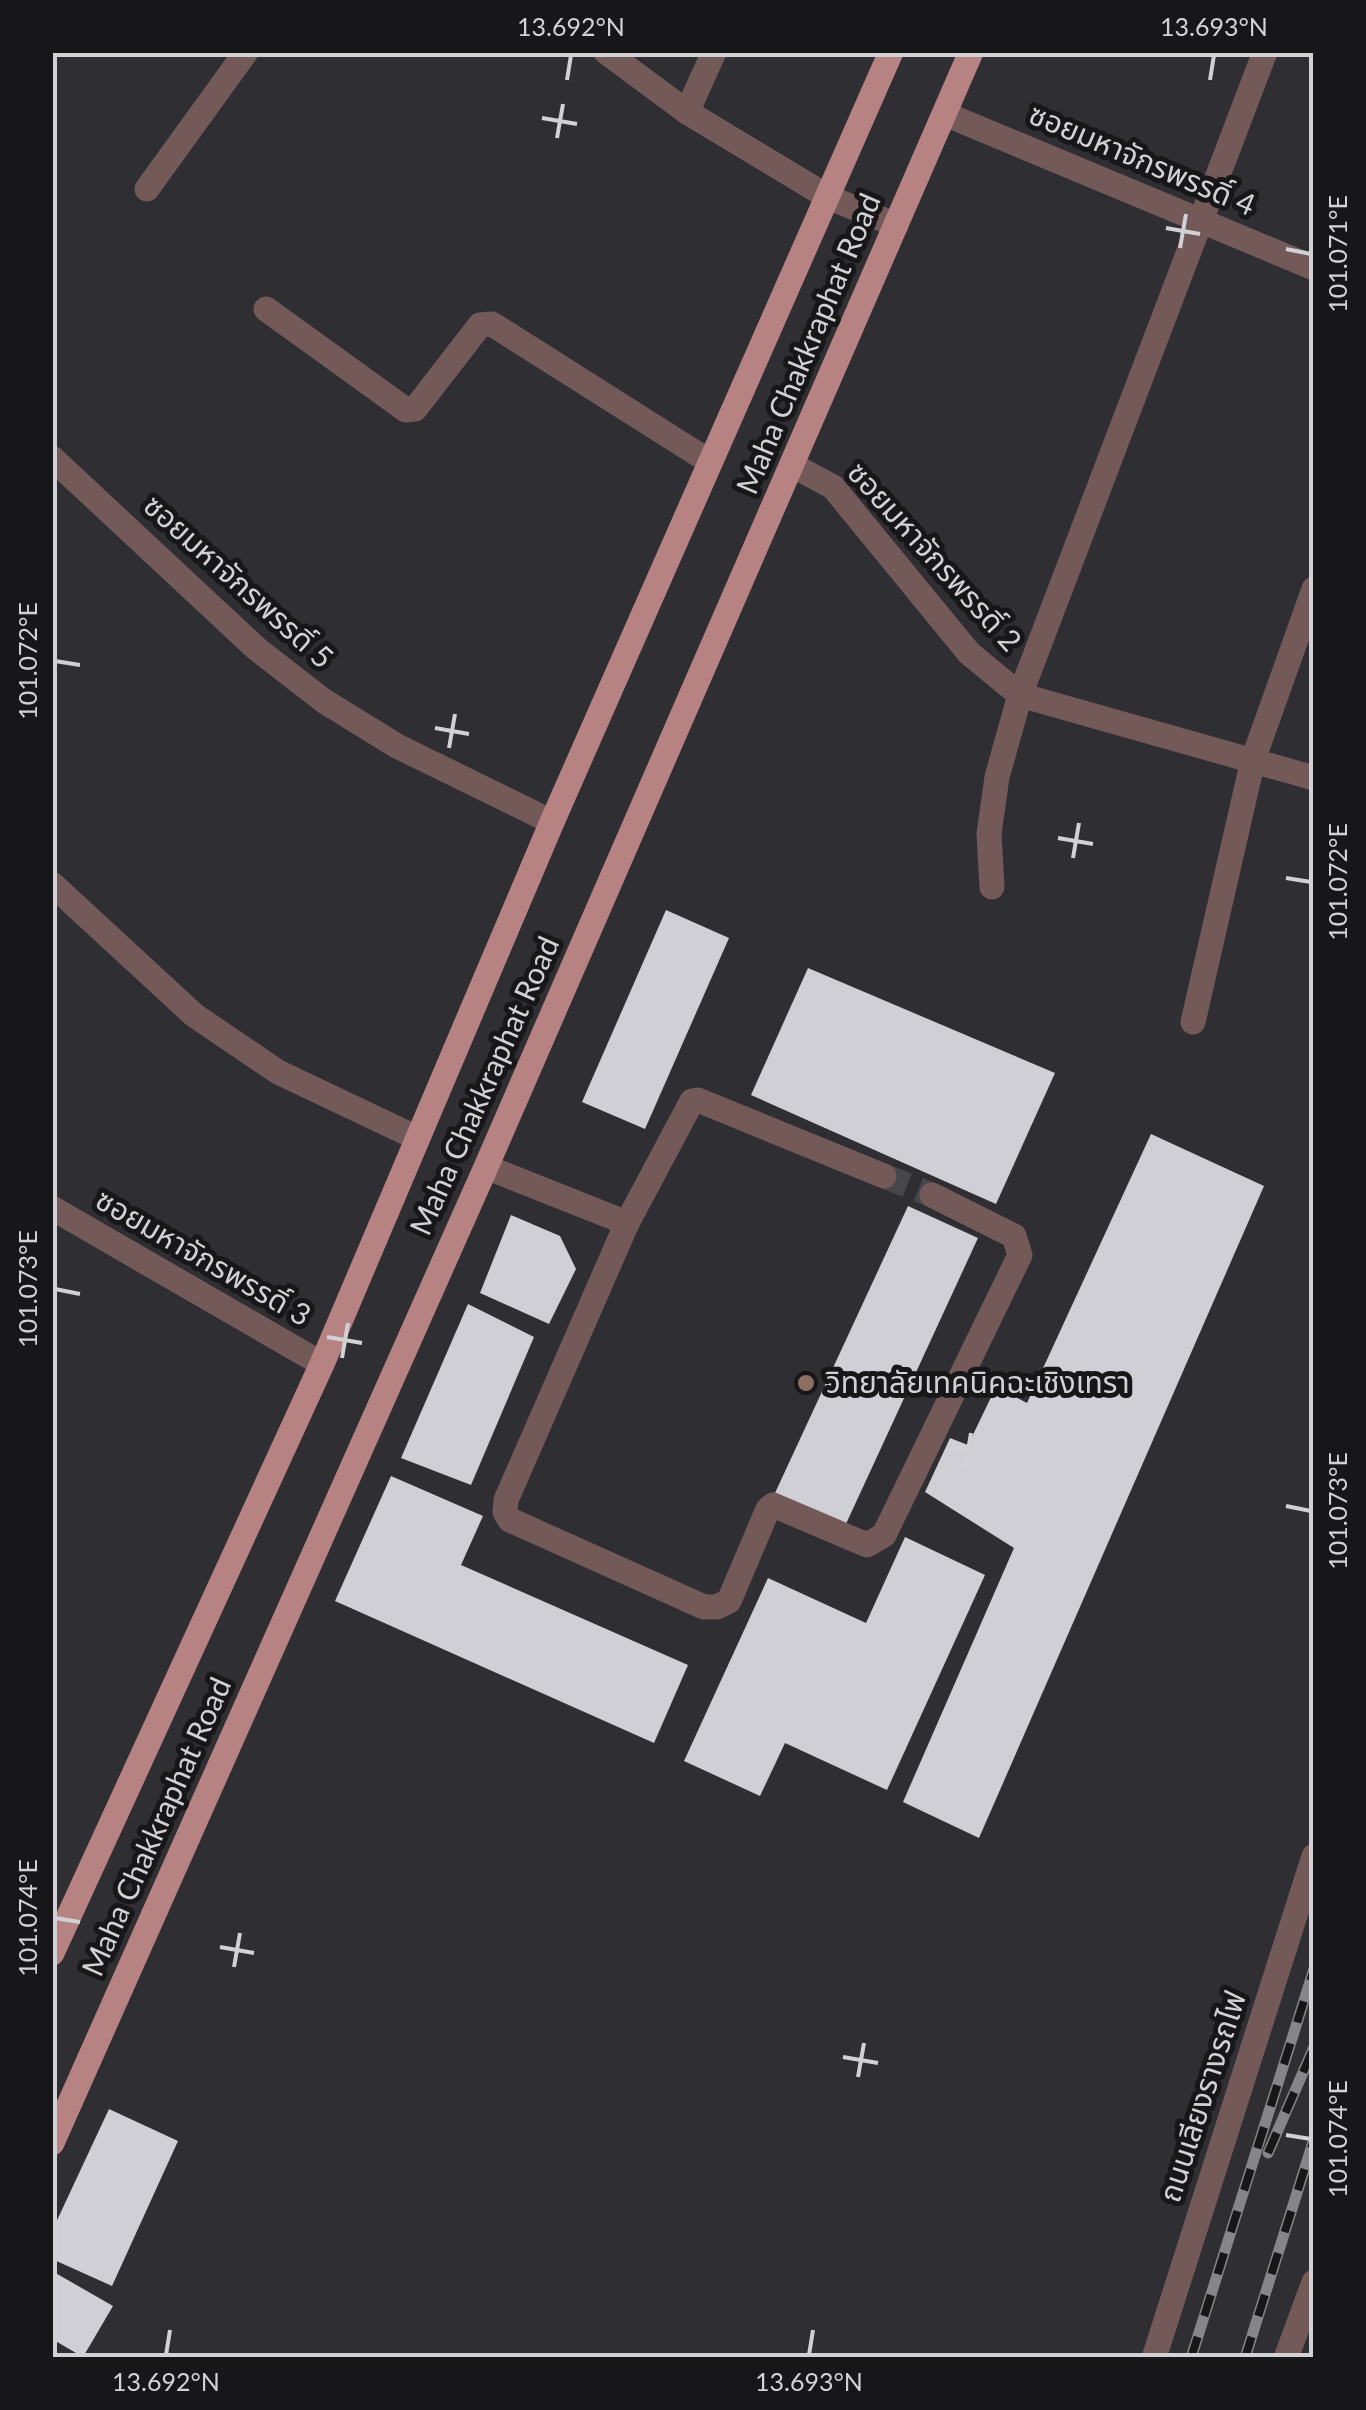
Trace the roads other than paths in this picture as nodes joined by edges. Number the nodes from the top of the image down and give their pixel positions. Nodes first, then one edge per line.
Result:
1 (246, 52) edge
2 (606, 52) edge
3 (714, 52) edge
4 (891, 52) edge
5 (971, 52) edge
6 (1265, 52) edge
7 (687, 112) junction
8 (945, 114) junction
9 (147, 188) dead end
10 (828, 197) junction
11 (1201, 218) junction
12 (896, 225) junction
13 (1314, 268) edge
14 (266, 310) dead end
15 (52, 458) edge
16 (710, 462) junction
17 (792, 465) junction
18 (1314, 589) edge
19 (1020, 694) junction
20 (1253, 760) junction
21 (1314, 778) edge
22 (552, 822) junction
23 (52, 884) edge
24 (992, 887) dead end
25 (1194, 1022) dead end
26 (417, 1138) junction
27 (486, 1167) junction
28 (884, 1176) tunnel mouth
29 (932, 1195) tunnel mouth
30 (52, 1208) edge
31 (627, 1223) junction
32 (322, 1364) junction
33 (1314, 1856) edge
34 (54, 1947) edge
35 (52, 2144) edge
36 (1314, 2282) edge
37 (1154, 2358) edge
38 (1286, 2358) edge

1 - 9 street
2 - 7 street
3 - 7 street
4 - 10 main road, Maha Chakkraphat Road
5 - 8 main road, Maha Chakkraphat Road
6 - 11 street
7 - 10 street
8 - 11 street, ซอยมหาจักรพรรดิ์ 4
8 - 12 main road, Maha Chakkraphat Road
10 - 12 street
10 - 16 main road, Maha Chakkraphat Road
11 - 13 street, ซอยมหาจักรพรรดิ์ 4
11 - 19 street
12 - 17 main road, Maha Chakkraphat Road
14 - 16 street
15 - 22 street, ซอยมหาจักรพรรดิ์ 5
16 - 22 main road, Maha Chakkraphat Road
17 - 19 street, ซอยมหาจักรพรรดิ์ 2
17 - 27 main road, Maha Chakkraphat Road
18 - 20 street
19 - 20 street, ซอยมหาจักรพรรดิ์ 2
19 - 24 street
20 - 21 street, ซอยมหาจักรพรรดิ์ 2
20 - 25 street
22 - 26 main road, Maha Chakkraphat Road
23 - 26 street
26 - 32 main road, Maha Chakkraphat Road
27 - 31 street
27 - 35 main road, Maha Chakkraphat Road
28 - 31 street
29 - 31 street
30 - 32 street, ซอยมหาจักรพรรดิ์ 3
32 - 34 main road, Maha Chakkraphat Road
33 - 37 street, ถนนเลียงรางรถไฟ
36 - 38 street

